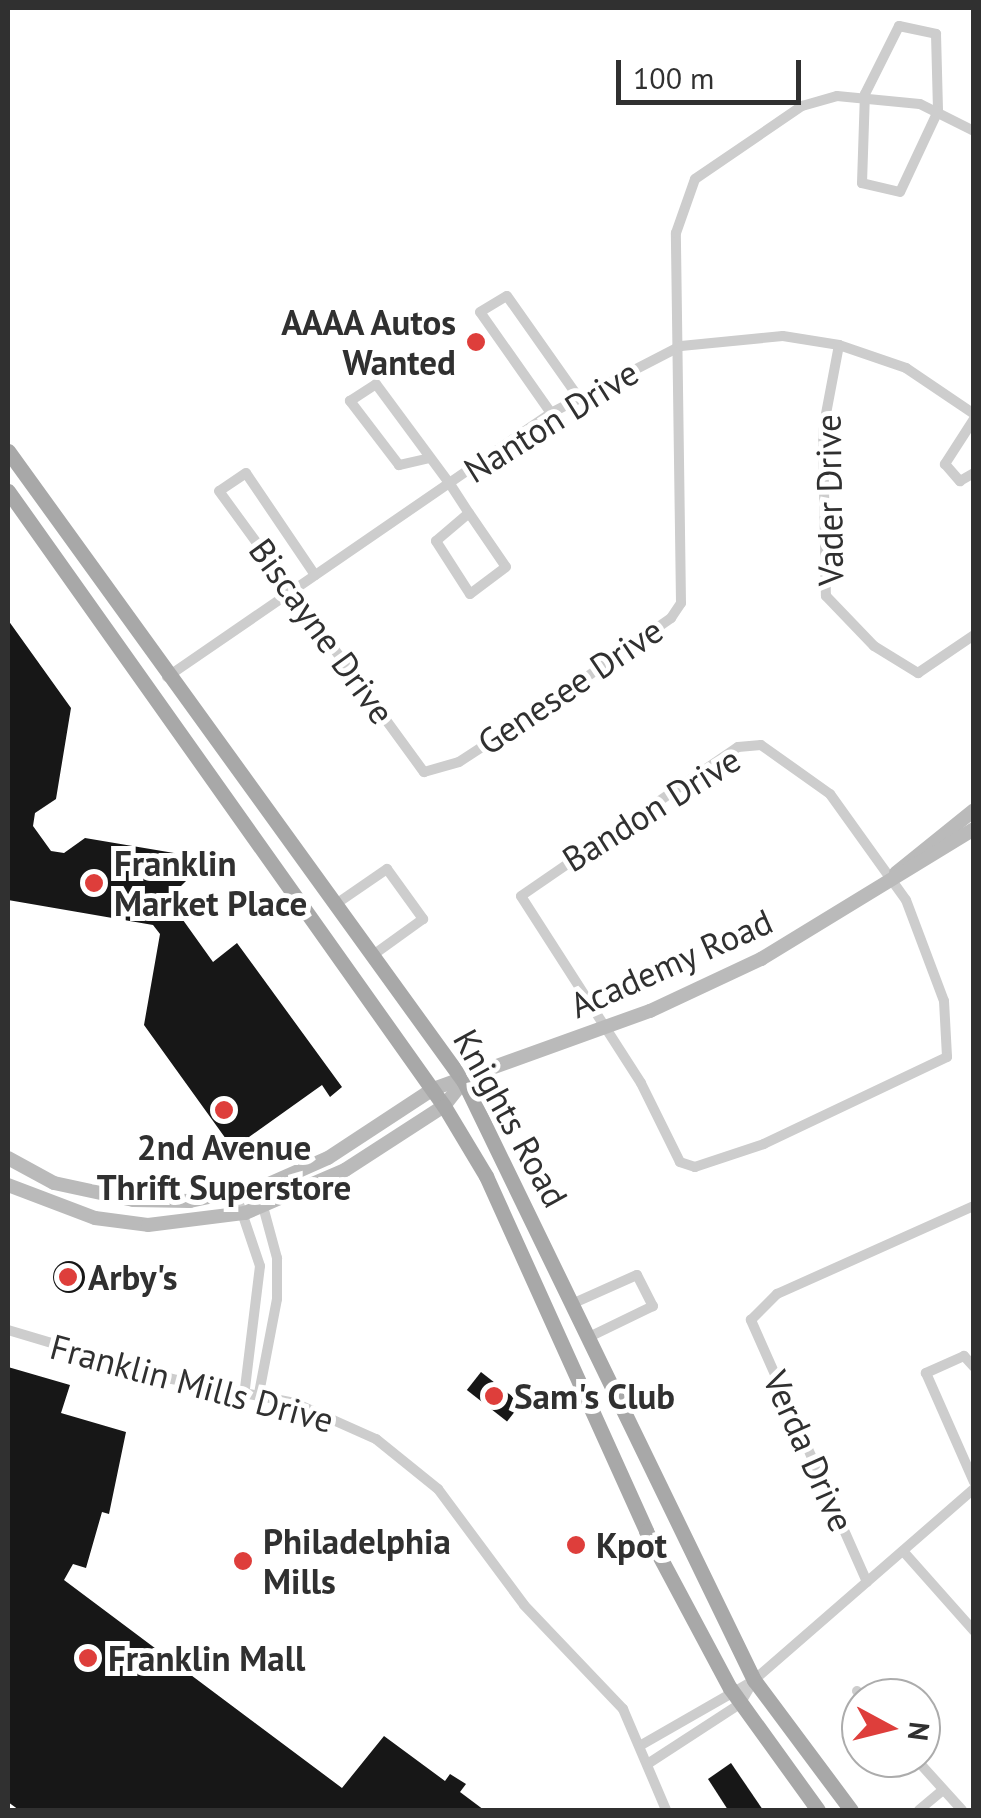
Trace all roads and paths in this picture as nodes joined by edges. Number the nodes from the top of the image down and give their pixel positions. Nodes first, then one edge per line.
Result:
1 (865, 94) junction
2 (938, 110) junction
3 (974, 131) edge
4 (838, 344) junction
5 (681, 346) junction
6 (579, 398) junction
7 (551, 413) junction
8 (974, 416) edge
9 (8, 452) edge
10 (430, 458) junction
11 (974, 474) edge
12 (450, 484) junction
13 (8, 491) edge
14 (469, 512) junction
15 (316, 575) junction
16 (294, 592) junction
17 (974, 634) edge
18 (166, 678) junction
19 (420, 767) joint
20 (974, 810) edge
21 (974, 829) edge
22 (892, 878) junction
23 (336, 904) junction
24 (373, 955) junction
25 (605, 1027) junction
26 (464, 1082) junction
27 (433, 1088) junction
28 (444, 1106) junction
29 (8, 1158) edge
30 (8, 1184) edge
31 (258, 1188) junction
32 (236, 1195) junction
33 (265, 1206) junction
34 (974, 1206) edge
35 (245, 1214) junction
36 (574, 1303) junction
37 (8, 1330) edge
38 (589, 1337) junction
39 (564, 1348) junction
40 (974, 1366) edge
41 (245, 1389) junction
42 (260, 1393) junction
43 (974, 1485) edge
44 (903, 1550) junction
45 (867, 1582) junction
46 (974, 1631) edge
47 (754, 1680) junction
48 (730, 1688) junction
49 (740, 1704) junction
50 (643, 1744) junction
51 (650, 1763) junction
52 (932, 1778) edge
53 (943, 1790) junction
54 (666, 1810) edge
55 (818, 1810) edge
56 (851, 1810) edge
57 (919, 1810) edge
58 (962, 1810) edge

1 - 2 street
1 - 2 street
1 - 2 street
1 - 5 street, Genesee Drive
2 - 3 street
4 - 5 street, Nanton Drive
4 - 8 street, Nanton Drive
4 - 17 street, Vader Drive
5 - 6 street, Nanton Drive
5 - 19 street, Genesee Drive
6 - 7 street, Nanton Drive
6 - 7 street
7 - 12 street, Nanton Drive
8 - 11 street
9 - 18 main road, Knights Road
10 - 10 street
10 - 12 street
12 - 14 street
12 - 15 street, Nanton Drive
13 - 27 main road, Knights Road
14 - 14 street
15 - 16 street, Nanton Drive
15 - 16 street, Biscayne Drive
16 - 18 street, Nanton Drive
16 - 19 street, Biscayne Drive
18 - 23 main road, Knights Road
20 - 22 street, Academy Road
21 - 22 street, Academy Road
22 - 25 street, Academy Road
22 - 25 street, Bandon Drive
22 - 25 street, Bandon Drive
23 - 24 main road, Knights Road
23 - 24 street
24 - 26 main road, Knights Road
25 - 26 street, Academy Road
26 - 27 street, Academy Road
26 - 28 street, Academy Road
26 - 36 main road, Knights Road
27 - 28 main road, Knights Road
27 - 31 street
28 - 33 street, Academy Road
28 - 39 main road, Knights Road
29 - 32 street
30 - 35 street, Academy Road
31 - 32 street
31 - 33 street
32 - 35 street
33 - 35 street, Academy Road
33 - 42 street
34 - 45 street, Verda Drive
35 - 41 street
36 - 38 main road, Knights Road
36 - 38 street
37 - 41 street, Franklin Mills Drive
38 - 39 main road
38 - 47 main road, Knights Road
39 - 48 main road, Knights Road
40 - 43 street
41 - 42 street, Franklin Mills Drive
42 - 50 street, Franklin Mills Drive
43 - 44 street
44 - 45 street
44 - 46 street
45 - 47 street
47 - 48 street
47 - 49 street
47 - 56 main road, Knights Road
48 - 49 main road, Knights Road
48 - 50 street
49 - 51 street
49 - 55 main road, Knights Road
50 - 51 street, Franklin Mills Drive
51 - 54 street, Franklin Mills Drive
52 - 53 street
53 - 57 street
53 - 58 street

